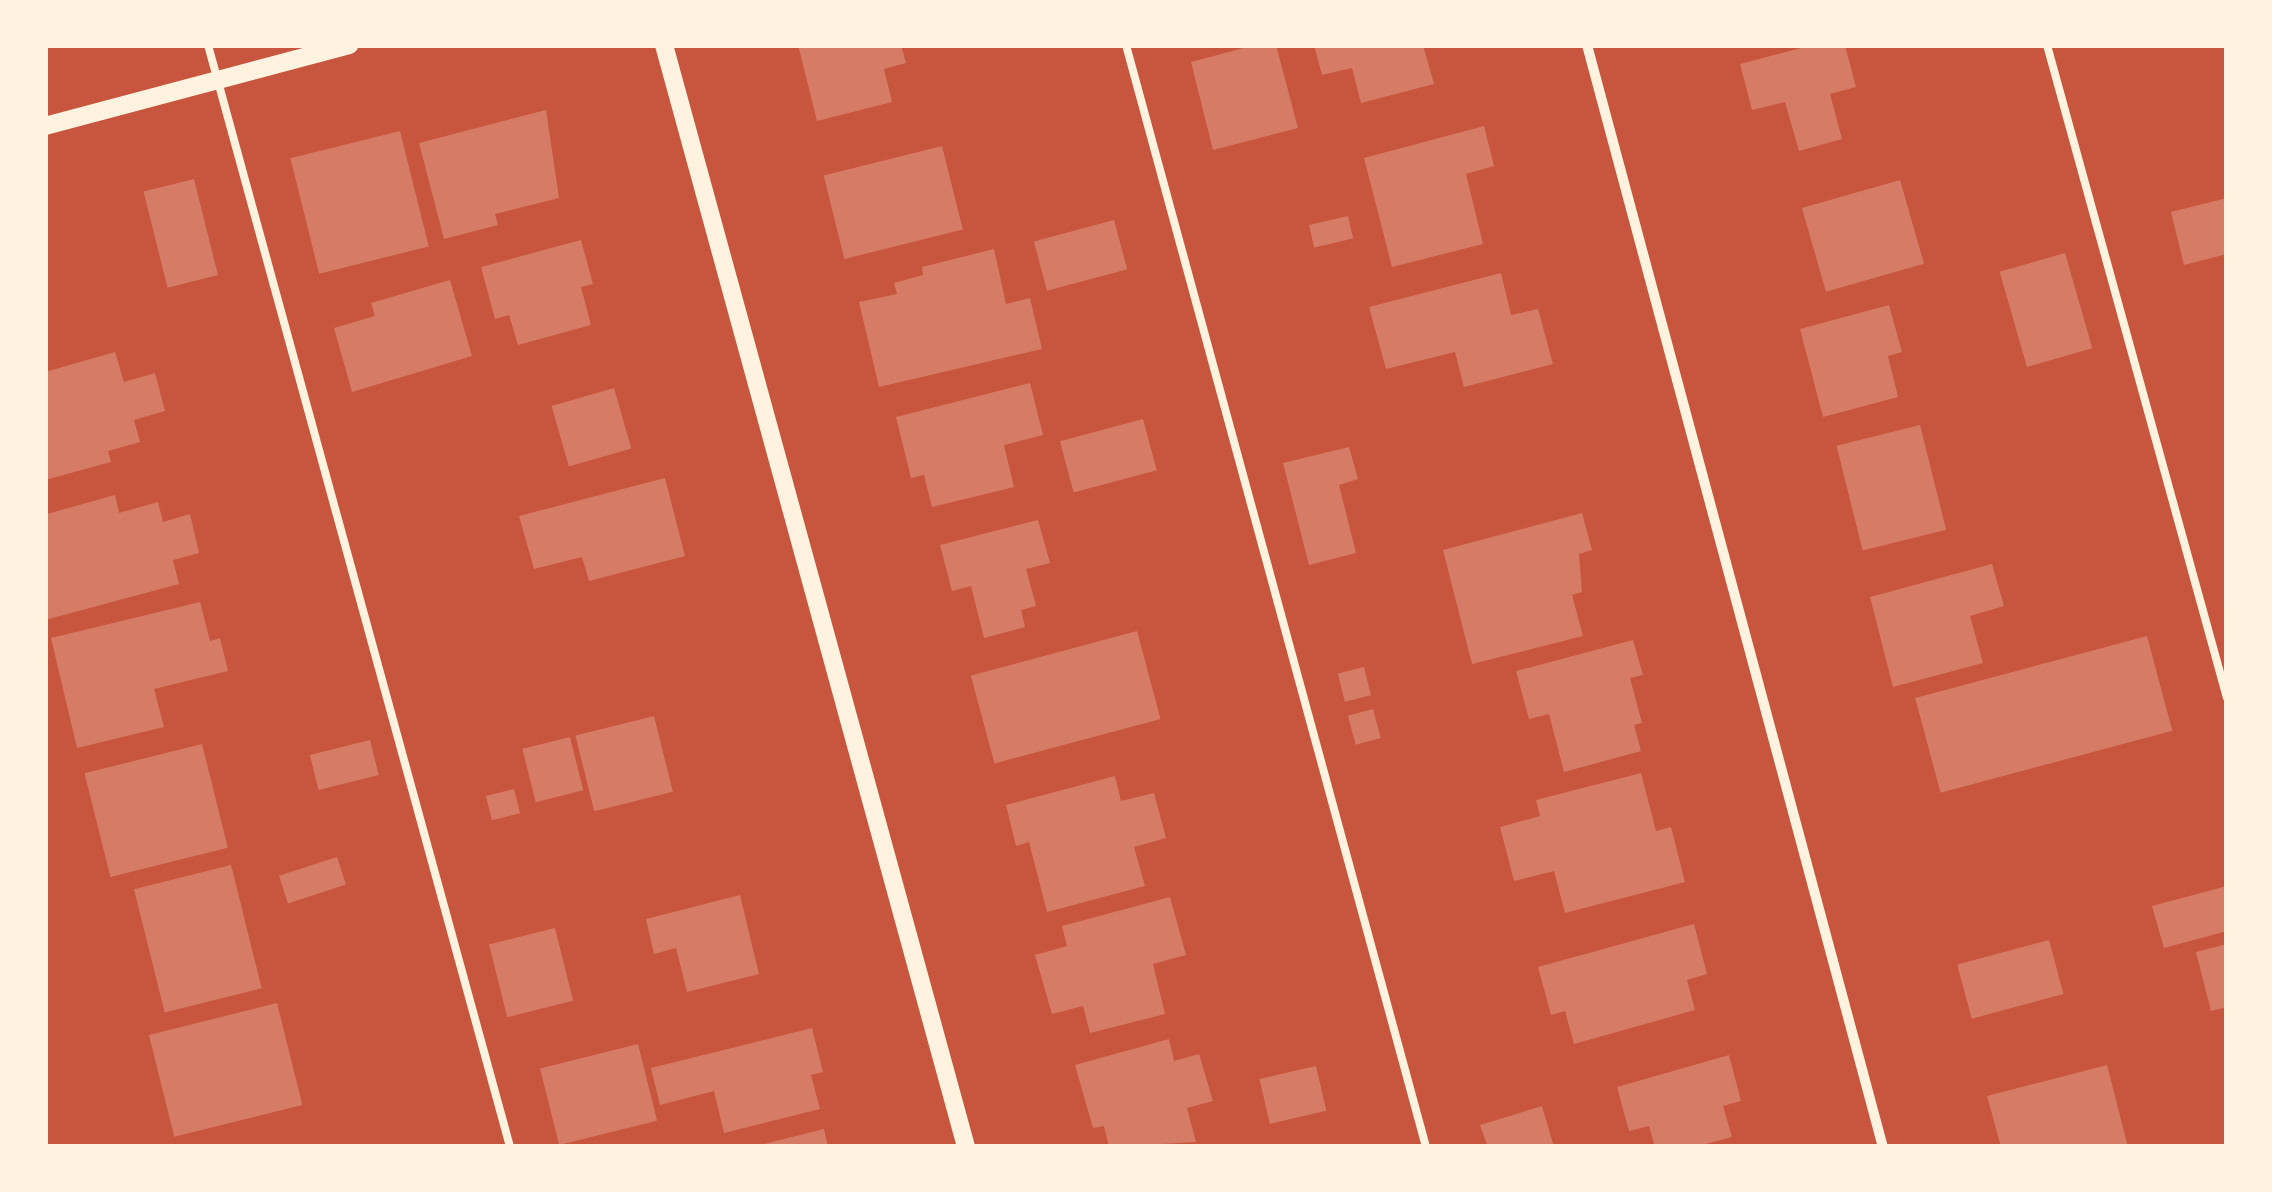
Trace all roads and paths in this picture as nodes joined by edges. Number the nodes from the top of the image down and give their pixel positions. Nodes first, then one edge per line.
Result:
1 (208, 45) edge
2 (349, 45) edge
3 (664, 45) edge
4 (1126, 45) edge
5 (1586, 45) edge
6 (2047, 45) edge
7 (217, 80) junction
8 (45, 126) edge
9 (2227, 698) edge
10 (510, 1147) edge
11 (966, 1147) edge
12 (1426, 1147) edge
13 (1882, 1147) edge

1 - 7 lane
2 - 7 street
3 - 11 street
4 - 12 lane
5 - 13 street
6 - 9 lane
7 - 8 street
7 - 10 lane

